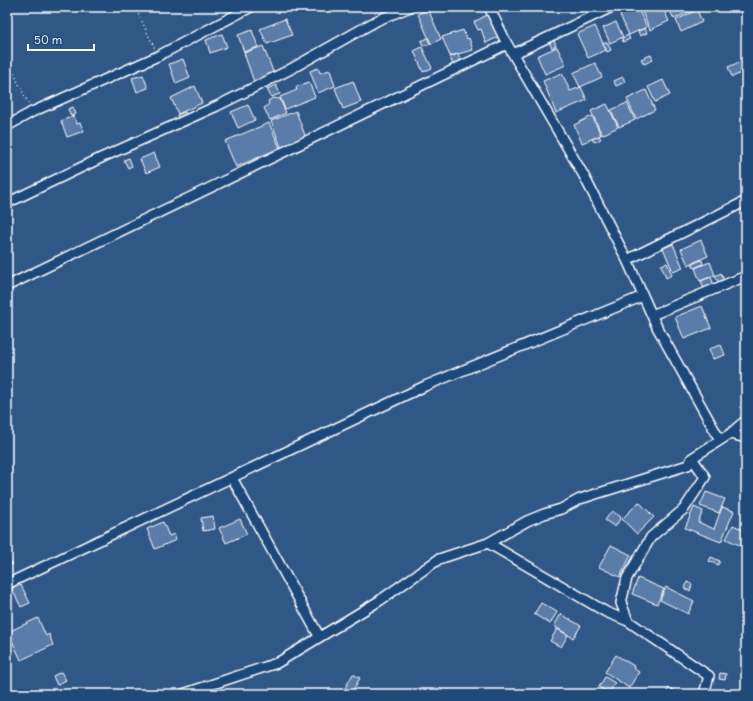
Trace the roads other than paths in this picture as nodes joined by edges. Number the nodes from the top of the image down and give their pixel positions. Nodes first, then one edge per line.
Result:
1 (251, 7) edge
2 (410, 7) edge
3 (489, 7) edge
4 (612, 7) edge
5 (507, 44) junction
6 (513, 54) junction
7 (7, 126) edge
8 (746, 202) edge
9 (7, 203) edge
10 (627, 260) junction
11 (746, 278) edge
12 (7, 286) edge
13 (643, 296) junction
14 (652, 315) junction
15 (746, 420) edge
16 (730, 434) junction
17 (746, 438) edge
18 (720, 440) junction
19 (692, 458) junction
20 (232, 478) junction
21 (488, 543) junction
22 (7, 584) edge
23 (628, 621) junction
24 (319, 636) junction
25 (183, 694) edge
26 (704, 694) edge

1 - 7 street
2 - 9 street
3 - 5 street
4 - 6 street
5 - 6 street
5 - 12 street
6 - 10 street
8 - 10 street
10 - 13 street
11 - 14 street
13 - 14 street
13 - 20 street
14 - 18 street
15 - 16 street
16 - 17 street
16 - 18 street
18 - 19 street
19 - 21 street
19 - 23 street
20 - 22 street
20 - 24 street
21 - 23 street
21 - 24 street
23 - 26 street
24 - 25 street

